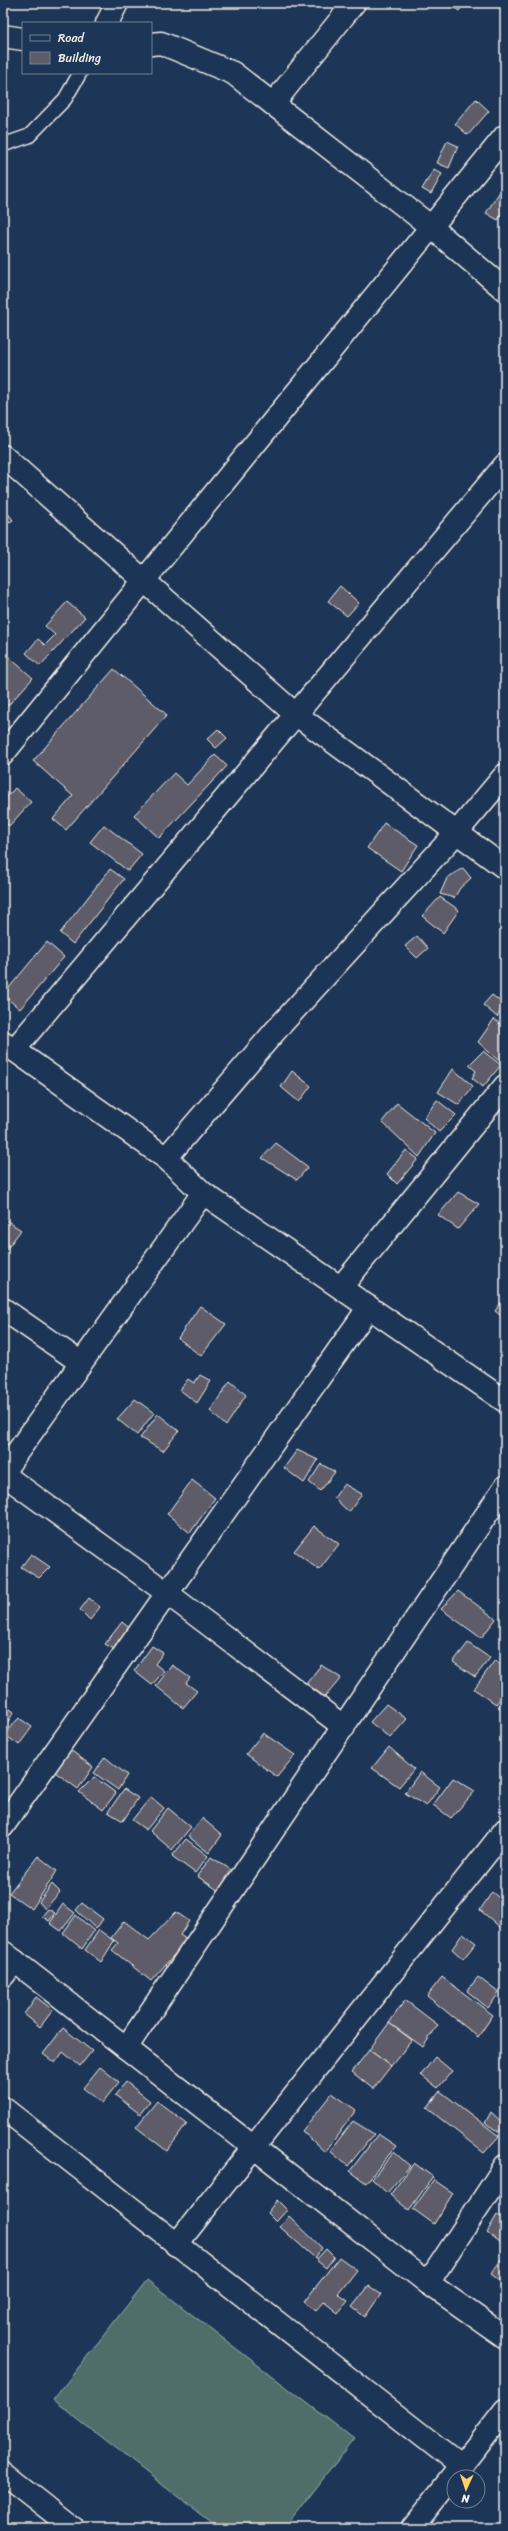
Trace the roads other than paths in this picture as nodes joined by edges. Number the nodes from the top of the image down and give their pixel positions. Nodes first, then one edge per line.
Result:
1 (117, 3) edge
2 (354, 3) edge
3 (108, 22) edge
4 (3, 36) edge
5 (22, 39) edge
6 (152, 44) edge
7 (79, 74) edge
8 (273, 104) junction
9 (505, 136) edge
10 (3, 145) edge
11 (430, 226) junction
12 (505, 290) edge
13 (3, 456) edge
14 (505, 465) edge
15 (143, 581) junction
16 (294, 713) junction
17 (3, 754) edge
18 (505, 775) edge
19 (457, 832) junction
20 (505, 868) edge
21 (8, 1046) edge
22 (505, 1086) edge
23 (166, 1158) junction
24 (203, 1193) junction
25 (341, 1287) junction
26 (369, 1306) junction
27 (3, 1309) edge
28 (80, 1362) junction
29 (505, 1401) edge
30 (3, 1473) edge
31 (505, 1487) edge
32 (167, 1593) junction
33 (344, 1727) junction
34 (3, 1826) edge
35 (505, 1830) edge
36 (7, 1963) edge
37 (126, 2048) junction
38 (3, 2108) edge
39 (253, 2146) junction
40 (505, 2166) edge
41 (176, 2245) junction
42 (428, 2283) junction
43 (505, 2337) edge
44 (505, 2410) edge
45 (461, 2466) junction
46 (3, 2473) edge
47 (73, 2528) edge
48 (412, 2528) edge

1 - 3 street
2 - 8 street
4 - 5 street
6 - 8 street
7 - 10 lane
8 - 11 street
9 - 11 street
11 - 12 street
11 - 15 street
13 - 15 street
14 - 16 street
15 - 16 street
15 - 17 street
16 - 19 street
16 - 21 street
18 - 19 street
19 - 20 street
19 - 23 street
21 - 23 street
22 - 25 street
23 - 24 street
24 - 25 street
24 - 28 street
25 - 26 street
26 - 29 street
26 - 32 street
27 - 28 street
28 - 30 street
30 - 32 street
31 - 33 street
32 - 33 street
32 - 34 street
33 - 37 street
35 - 39 street
36 - 37 street
37 - 39 street
38 - 41 street
39 - 41 street
39 - 42 street
40 - 42 street
41 - 45 street
42 - 43 street
44 - 45 street
45 - 48 street
46 - 47 street

